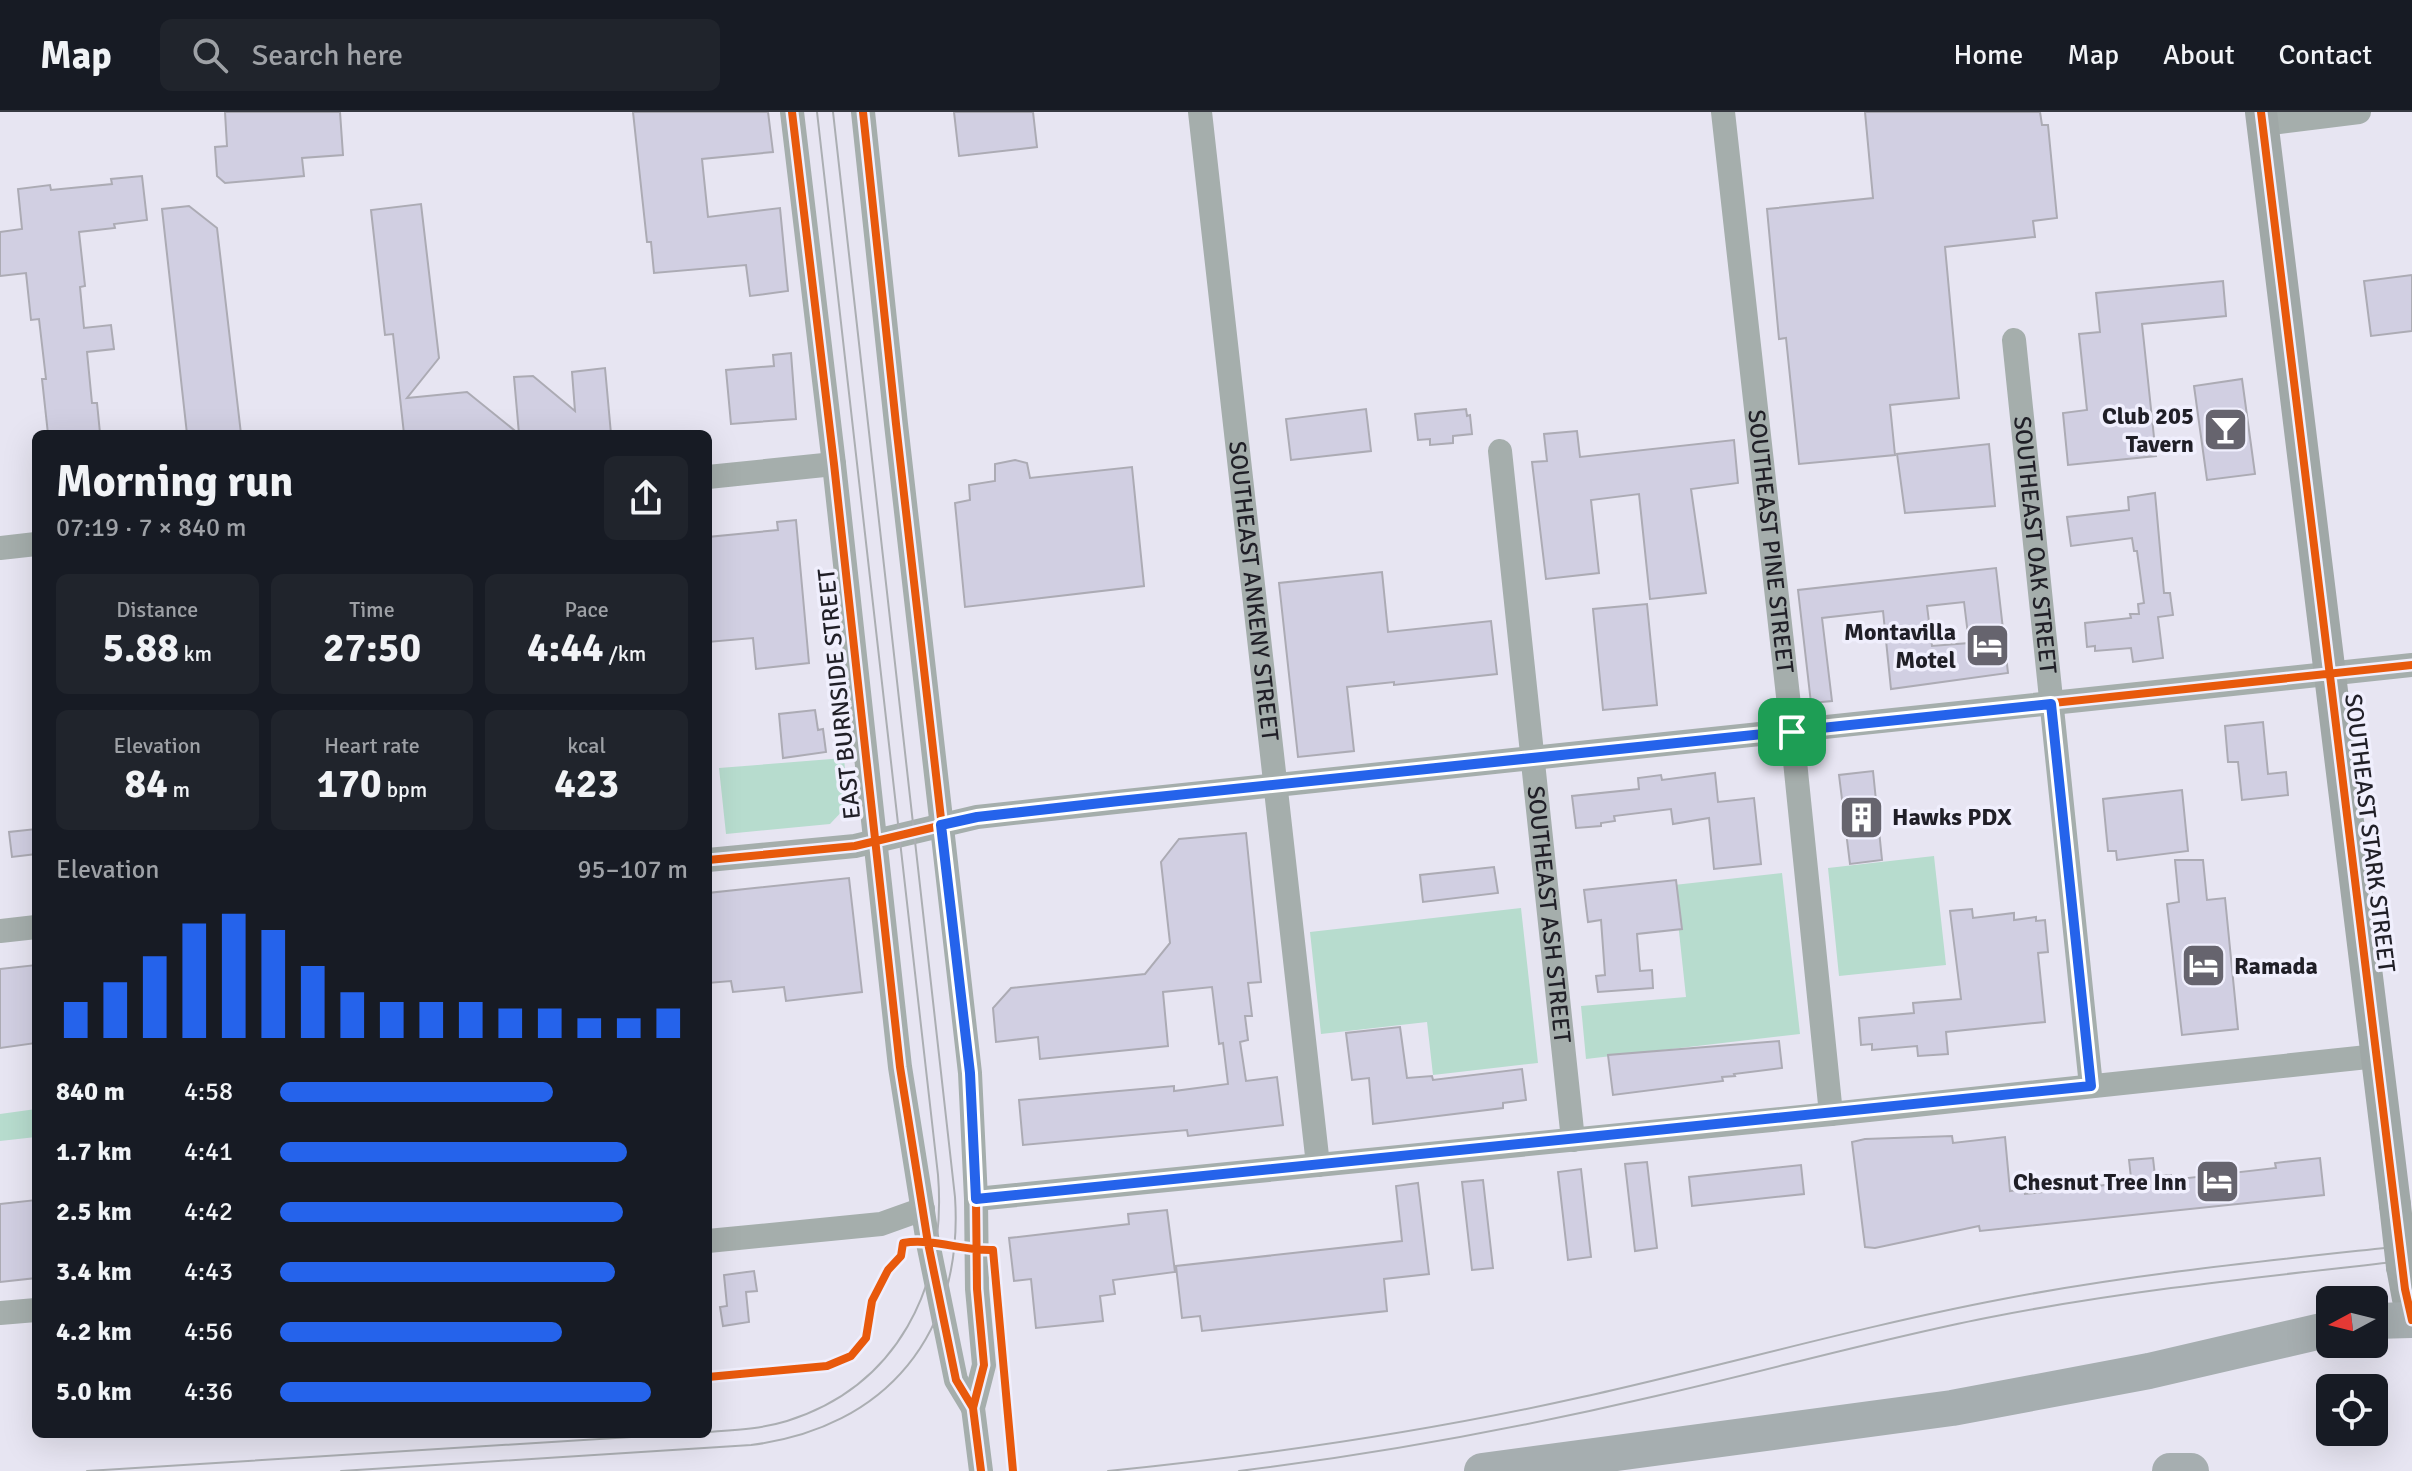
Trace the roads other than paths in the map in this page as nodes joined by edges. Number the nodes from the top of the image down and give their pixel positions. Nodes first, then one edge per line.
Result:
1 (792, 112) edge
2 (863, 112) edge
3 (1200, 112) edge
4 (1723, 112) edge
5 (2359, 112) edge
6 (2262, 118) edge
7 (2014, 340) dead end
8 (1500, 451) dead end
9 (834, 464) junction
10 (712, 477) edge
11 (32, 544) edge
12 (0, 548) edge
13 (2412, 665) edge
14 (2330, 674) junction
15 (2051, 704) junction
16 (1792, 732) junction
17 (1532, 757) junction
18 (1275, 784) junction
19 (941, 825) junction
20 (875, 842) junction
21 (712, 860) edge
22 (32, 927) edge
23 (0, 931) edge
24 (2377, 1056) junction
25 (2091, 1086) junction
26 (1831, 1114) junction
27 (1573, 1140) junction
28 (1318, 1165) junction
29 (976, 1199) junction
30 (923, 1209) junction
31 (712, 1241) edge
32 (32, 1310) edge
33 (0, 1313) edge
34 (2412, 1320) edge
35 (2388, 1321) edge
36 (2316, 1332) edge
37 (973, 1408) junction
38 (981, 1471) edge
39 (1482, 1471) edge
40 (2170, 1471) edge
41 (2191, 1471) edge

1 - 9 street, EAST BURNSIDE STREET
2 - 19 street, EAST BURNSIDE STREET
3 - 18 street, SOUTHEAST ANKENY STREET
4 - 16 street, SOUTHEAST PINE STREET
5 - 6 street
6 - 14 main road, SOUTHEAST STARK STREET
7 - 15 street, SOUTHEAST OAK STREET
8 - 17 street, SOUTHEAST ASH STREET
9 - 10 street
9 - 20 street, EAST BURNSIDE STREET
11 - 12 street
13 - 14 street
14 - 15 street
14 - 24 main road, SOUTHEAST STARK STREET
15 - 16 street
15 - 25 street, SOUTHEAST OAK STREET
16 - 17 street
16 - 26 street, SOUTHEAST PINE STREET
17 - 18 street
17 - 27 street, SOUTHEAST ASH STREET
18 - 19 street
18 - 28 street, SOUTHEAST ANKENY STREET
19 - 20 street
19 - 29 street, EAST BURNSIDE STREET
20 - 21 street
20 - 30 street, EAST BURNSIDE STREET
22 - 23 street
24 - 25 street
24 - 34 main road, SOUTHEAST STARK STREET, bridge
25 - 26 street
26 - 27 street
27 - 28 street
28 - 29 street
29 - 37 street, EAST BURNSIDE STREET
30 - 31 street
30 - 37 street, EAST BURNSIDE STREET
32 - 33 street
34 - 35 highway
36 - 39 highway
37 - 38 street, EAST BURNSIDE STREET
40 - 41 highway

